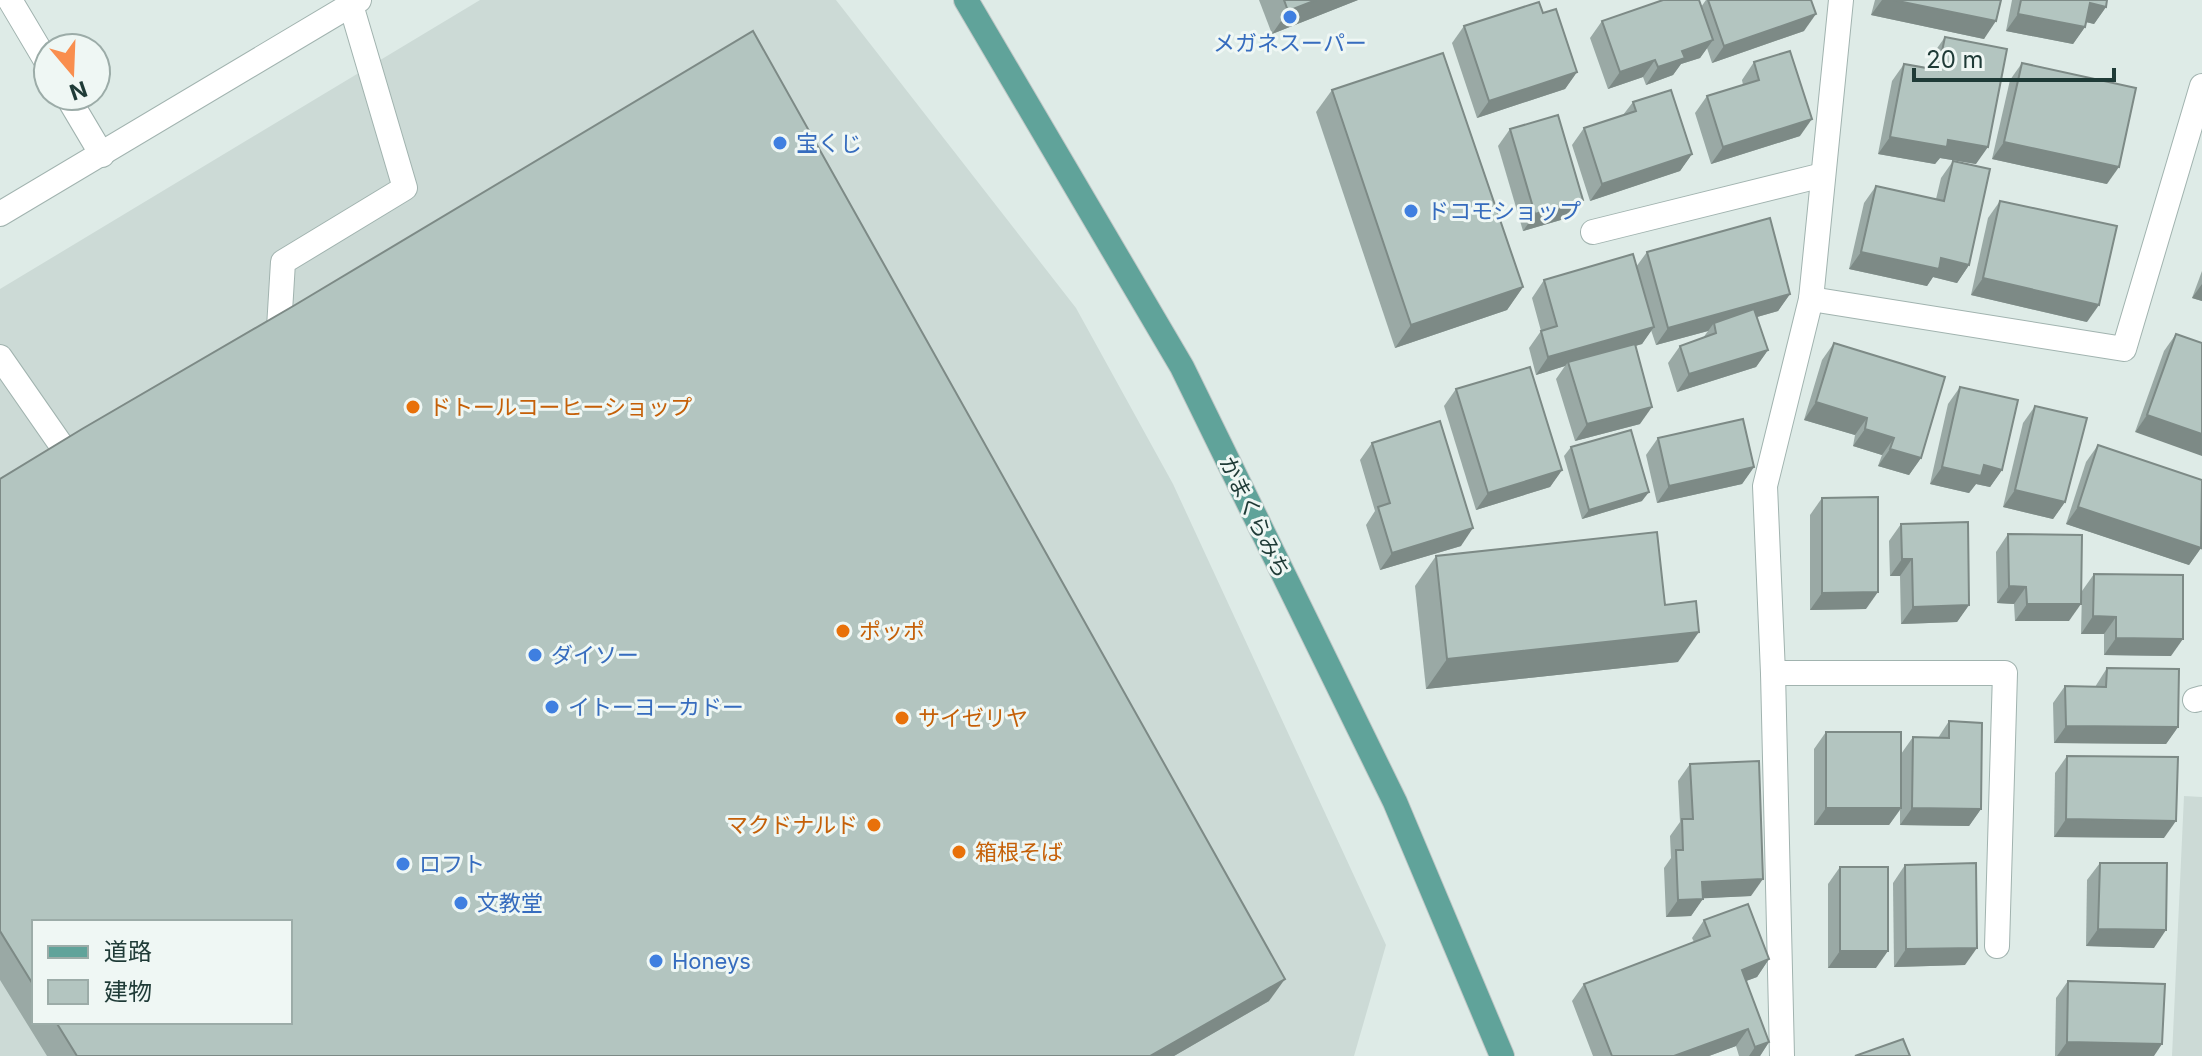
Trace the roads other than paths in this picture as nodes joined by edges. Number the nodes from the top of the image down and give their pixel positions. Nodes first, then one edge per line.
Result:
1 (10, 0) edge
2 (966, 0) edge
3 (1841, 0) edge
4 (355, 2) edge
5 (32, 37) edge
6 (2202, 86) edge
7 (76, 112) edge
8 (102, 155) junction
9 (1823, 175) junction
10 (0, 214) edge
11 (1593, 232) dead end
12 (1811, 299) junction
13 (279, 328) edge
14 (0, 357) edge
15 (66, 452) edge
16 (1773, 673) junction
17 (1997, 946) dead end
18 (1502, 1056) edge
19 (1782, 1056) edge

1 - 5 street
2 - 18 main road, かまくらみち
3 - 9 street
4 - 8 street
4 - 13 street
6 - 12 street
7 - 8 street
8 - 10 street
9 - 11 street
9 - 12 street
12 - 16 street
14 - 15 street
16 - 17 street
16 - 19 street

